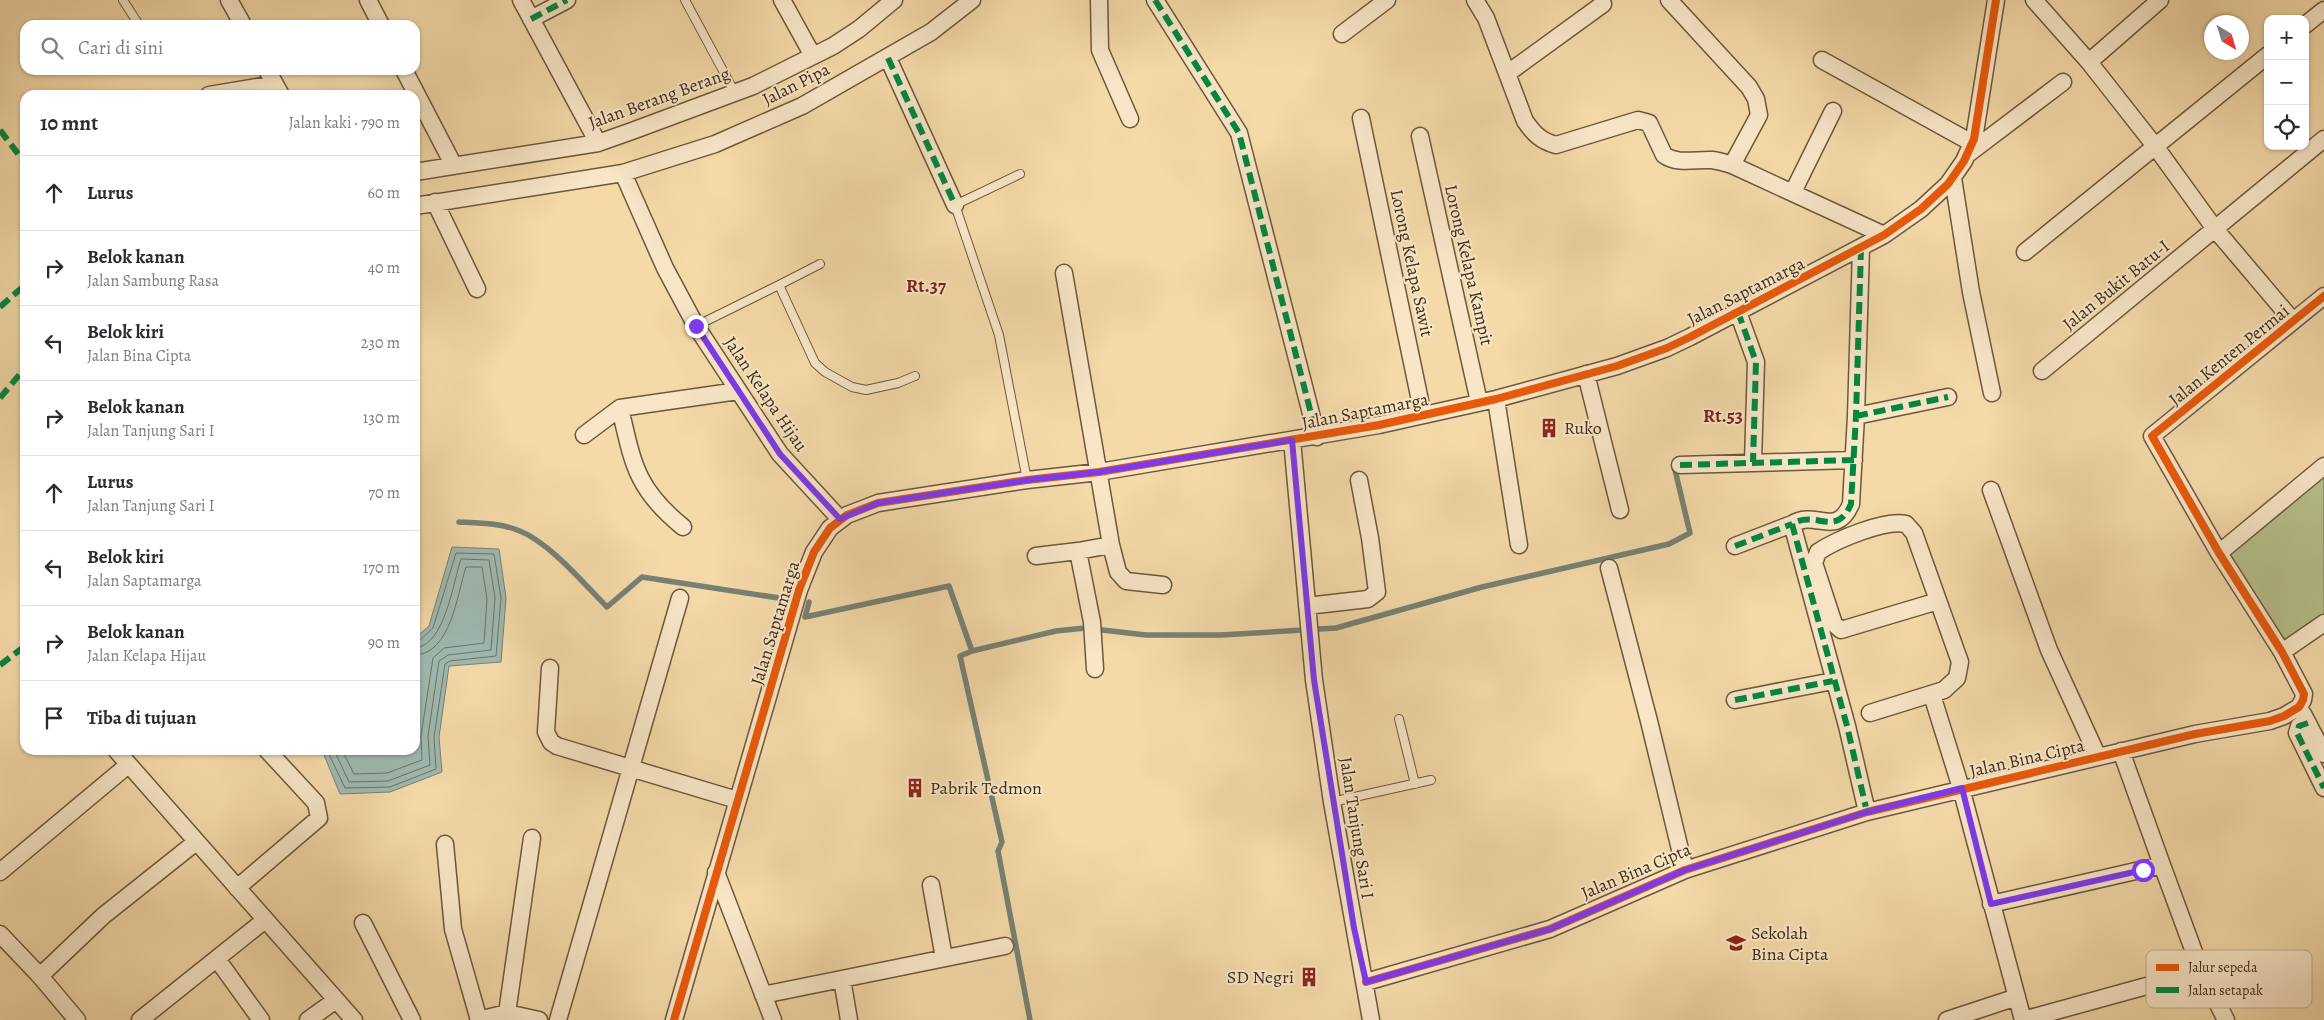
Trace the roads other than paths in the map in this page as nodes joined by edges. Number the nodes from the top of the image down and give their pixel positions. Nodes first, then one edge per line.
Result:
1 (123, 0) edge
2 (229, 0) edge
3 (368, 0) edge
4 (521, 0) edge
5 (567, 0) edge
6 (685, 0) edge
7 (782, 0) edge
8 (894, 0) edge
9 (972, 0) edge
10 (1100, 0) edge
11 (1155, 0) edge
12 (1387, 0) edge
13 (1475, 0) edge
14 (1669, 0) edge
15 (1996, 0) edge
16 (2034, 0) edge
17 (2160, 0) edge
18 (1603, 4) dead end
19 (2324, 10) edge
20 (531, 19) junction
21 (136, 20) edge
22 (239, 20) edge
23 (378, 20) edge
24 (2309, 22) edge
25 (1342, 34) dead end
26 (814, 56) junction
27 (888, 58) junction
28 (2264, 58) edge
29 (1822, 60) dead end
30 (2089, 62) junction
31 (1508, 73) junction
32 (407, 75) edge
33 (2063, 82) dead end
34 (274, 83) edge
35 (236, 90) edge
36 (414, 90) edge
37 (735, 93) junction
38 (420, 101) edge
39 (1833, 111) dead end
40 (1361, 118) dead end
41 (1130, 119) dead end
42 (1420, 136) dead end
43 (2324, 139) edge
44 (598, 143) junction
45 (2155, 146) junction
46 (1970, 149) junction
47 (1732, 165) junction
48 (454, 166) junction
49 (420, 171) edge
50 (623, 173) junction
51 (1020, 174) dead end
52 (1953, 178) junction
53 (1793, 192) junction
54 (436, 202) junction
55 (420, 205) edge
56 (955, 205) junction
57 (2215, 229) junction
58 (1884, 235) junction
59 (1861, 248) junction
60 (2025, 252) dead end
61 (820, 264) dead end
62 (1064, 273) dead end
63 (779, 285) junction
64 (477, 289) dead end
65 (2324, 296) edge
66 (1738, 312) junction
67 (2293, 321) junction
68 (696, 326) junction
69 (2042, 371) dead end
70 (1586, 374) junction
71 (915, 376) dead end
72 (738, 391) junction
73 (1992, 392) dead end
74 (1948, 397) dead end
75 (1496, 399) junction
76 (1479, 402) junction
77 (620, 408) junction
78 (1423, 415) junction
79 (1856, 416) junction
80 (584, 435) dead end
81 (1317, 437) junction
82 (1292, 440) junction
83 (1854, 460) junction
84 (1753, 462) junction
85 (1680, 465) dead end
86 (2324, 466) edge
87 (1099, 472) junction
88 (1028, 480) junction
89 (1359, 480) dead end
90 (1991, 490) dead end
91 (1620, 510) dead end
92 (840, 519) junction
93 (1792, 524) junction
94 (683, 528) dead end
95 (1111, 545) junction
96 (1518, 545) dead end
97 (1734, 546) dead end
98 (1078, 551) junction
99 (2219, 553) junction
100 (1036, 556) dead end
101 (1609, 568) dead end
102 (1163, 585) dead end
103 (680, 598) dead end
104 (1938, 601) junction
105 (1308, 612) junction
106 (2324, 623) edge
107 (2282, 652) junction
108 (550, 668) dead end
109 (1095, 669) dead end
110 (1833, 681) junction
111 (1932, 695) junction
112 (1735, 700) dead end
113 (2299, 706) junction
114 (1870, 714) dead end
115 (1399, 719) dead end
116 (2308, 723) junction
117 (2121, 751) junction
118 (2324, 754) edge
119 (120, 755) edge
120 (272, 755) edge
121 (2098, 756) junction
122 (128, 765) junction
123 (630, 768) junction
124 (1431, 780) dead end
125 (1415, 784) junction
126 (1962, 788) junction
127 (2324, 788) edge
128 (737, 800) junction
129 (1332, 802) junction
130 (1867, 812) junction
131 (532, 838) dead end
132 (196, 842) junction
133 (444, 844) dead end
134 (2162, 864) junction
135 (1685, 870) junction
136 (0, 872) edge
137 (716, 872) junction
138 (931, 885) dead end
139 (237, 888) junction
140 (1991, 904) junction
141 (265, 920) junction
142 (363, 923) dead end
143 (0, 934) edge
144 (1006, 946) dead end
145 (2193, 950) edge
146 (944, 958) junction
147 (217, 959) junction
148 (40, 976) junction
149 (842, 979) junction
150 (1366, 982) junction
151 (2146, 986) edge
152 (763, 996) junction
153 (2017, 996) junction
154 (336, 1000) junction
155 (2220, 1008) edge
156 (507, 1013) junction
157 (77, 1020) edge
158 (140, 1020) edge
159 (261, 1020) edge
160 (308, 1020) edge
161 (354, 1020) edge
162 (412, 1020) edge
163 (478, 1020) edge
164 (539, 1020) edge
165 (558, 1020) edge
166 (674, 1020) edge
167 (773, 1020) edge
168 (849, 1020) edge
169 (1371, 1020) edge
170 (1947, 1020) edge
171 (2023, 1020) edge
172 (2226, 1020) edge

1 - 21 lane
2 - 22 street
3 - 23 street
4 - 20 street
5 - 20 street
6 - 37 lane
7 - 26 street
8 - 26 street, Jalan Berang Berang
9 - 27 street, Jalan Pipa
10 - 41 street
11 - 81 street
12 - 25 street
13 - 31 street
14 - 47 street
15 - 46 street, Jalan Saptamarga
16 - 30 street
17 - 30 street
18 - 31 street
19 - 24 street
20 - 44 street
26 - 37 street, Jalan Berang Berang
27 - 50 street, Jalan Pipa
27 - 56 street
28 - 45 street
29 - 46 street
30 - 45 street
31 - 47 street
32 - 36 street
33 - 46 street
34 - 35 street
37 - 44 street, Jalan Berang Berang
38 - 48 street
39 - 53 street
40 - 78 street, Lorong Kelapa Sawit
42 - 76 street, Lorong Kelapa Kampit
43 - 57 street, Jalan Bukit Batu-I
44 - 48 street, Jalan Berang Berang
45 - 57 street
45 - 60 street
46 - 52 street, Jalan Saptamarga
47 - 53 street
48 - 49 street, Jalan Berang Berang
50 - 54 street, Jalan Pipa
50 - 68 street, Jalan Kelapa Hijau
51 - 56 lane
52 - 58 street, Jalan Saptamarga
52 - 73 street
53 - 58 street
54 - 55 street, Jalan Pipa
54 - 64 street
56 - 88 lane
57 - 67 street
57 - 69 street, Jalan Bukit Batu-I
58 - 59 street, Jalan Saptamarga
59 - 66 street, Jalan Saptamarga
59 - 79 street
61 - 63 lane
62 - 87 street
63 - 68 lane
63 - 71 lane
65 - 67 street, Jalan Kenten Permai
66 - 70 street, Jalan Saptamarga
66 - 84 street
67 - 99 street, Jalan Kenten Permai
68 - 72 street, Jalan Kelapa Hijau
70 - 75 street, Jalan Saptamarga
70 - 91 street
72 - 77 street
72 - 92 street, Jalan Kelapa Hijau
74 - 79 street
75 - 76 street, Jalan Saptamarga
75 - 96 street
76 - 78 street, Jalan Saptamarga
77 - 80 street
77 - 94 street
78 - 81 street, Jalan Saptamarga
79 - 83 street
81 - 82 street, Jalan Saptamarga
82 - 87 street, Jalan Saptamarga
82 - 105 street
83 - 84 street
83 - 93 street
84 - 85 street
86 - 99 street
87 - 88 street, Jalan Saptamarga
87 - 95 street
88 - 92 street, Jalan Saptamarga
89 - 105 street
90 - 121 street
92 - 128 street, Jalan Saptamarga
93 - 97 street
93 - 110 street
95 - 98 street
95 - 102 street
98 - 100 street
98 - 109 street
99 - 107 street
101 - 135 street
103 - 123 street
104 - 104 street
104 - 111 street
105 - 129 street, Jalan Tanjung Sari I
106 - 107 street
107 - 113 street
108 - 123 street
110 - 112 street
110 - 130 street
111 - 114 street
111 - 126 street
113 - 116 street
113 - 117 street, Jalan Bina Cipta
115 - 125 lane
116 - 118 street
116 - 127 street
117 - 121 street, Jalan Bina Cipta
117 - 134 street
119 - 122 street
120 - 139 street
121 - 126 street, Jalan Bina Cipta
122 - 132 street
122 - 136 street
123 - 128 street
123 - 165 street
124 - 125 lane
125 - 129 lane
126 - 130 street, Jalan Bina Cipta
126 - 140 street
128 - 137 street, Jalan Saptamarga
129 - 150 street, Jalan Tanjung Sari I
130 - 135 street, Jalan Bina Cipta
131 - 156 street
132 - 139 street
132 - 148 street
133 - 163 street
134 - 140 street
134 - 145 street
135 - 150 street, Jalan Bina Cipta
137 - 152 street
137 - 166 street, Jalan Saptamarga
138 - 146 street
139 - 141 street
140 - 153 street
141 - 147 street
141 - 154 street
142 - 162 street
143 - 148 street
144 - 146 street
146 - 149 street
147 - 158 street
147 - 159 street
148 - 157 street
149 - 152 street
149 - 168 street
150 - 169 street, Jalan Tanjung Sari I
151 - 171 street
152 - 167 street
153 - 170 street
153 - 171 street
154 - 160 street
154 - 161 street
155 - 172 street
156 - 163 street
156 - 164 street

